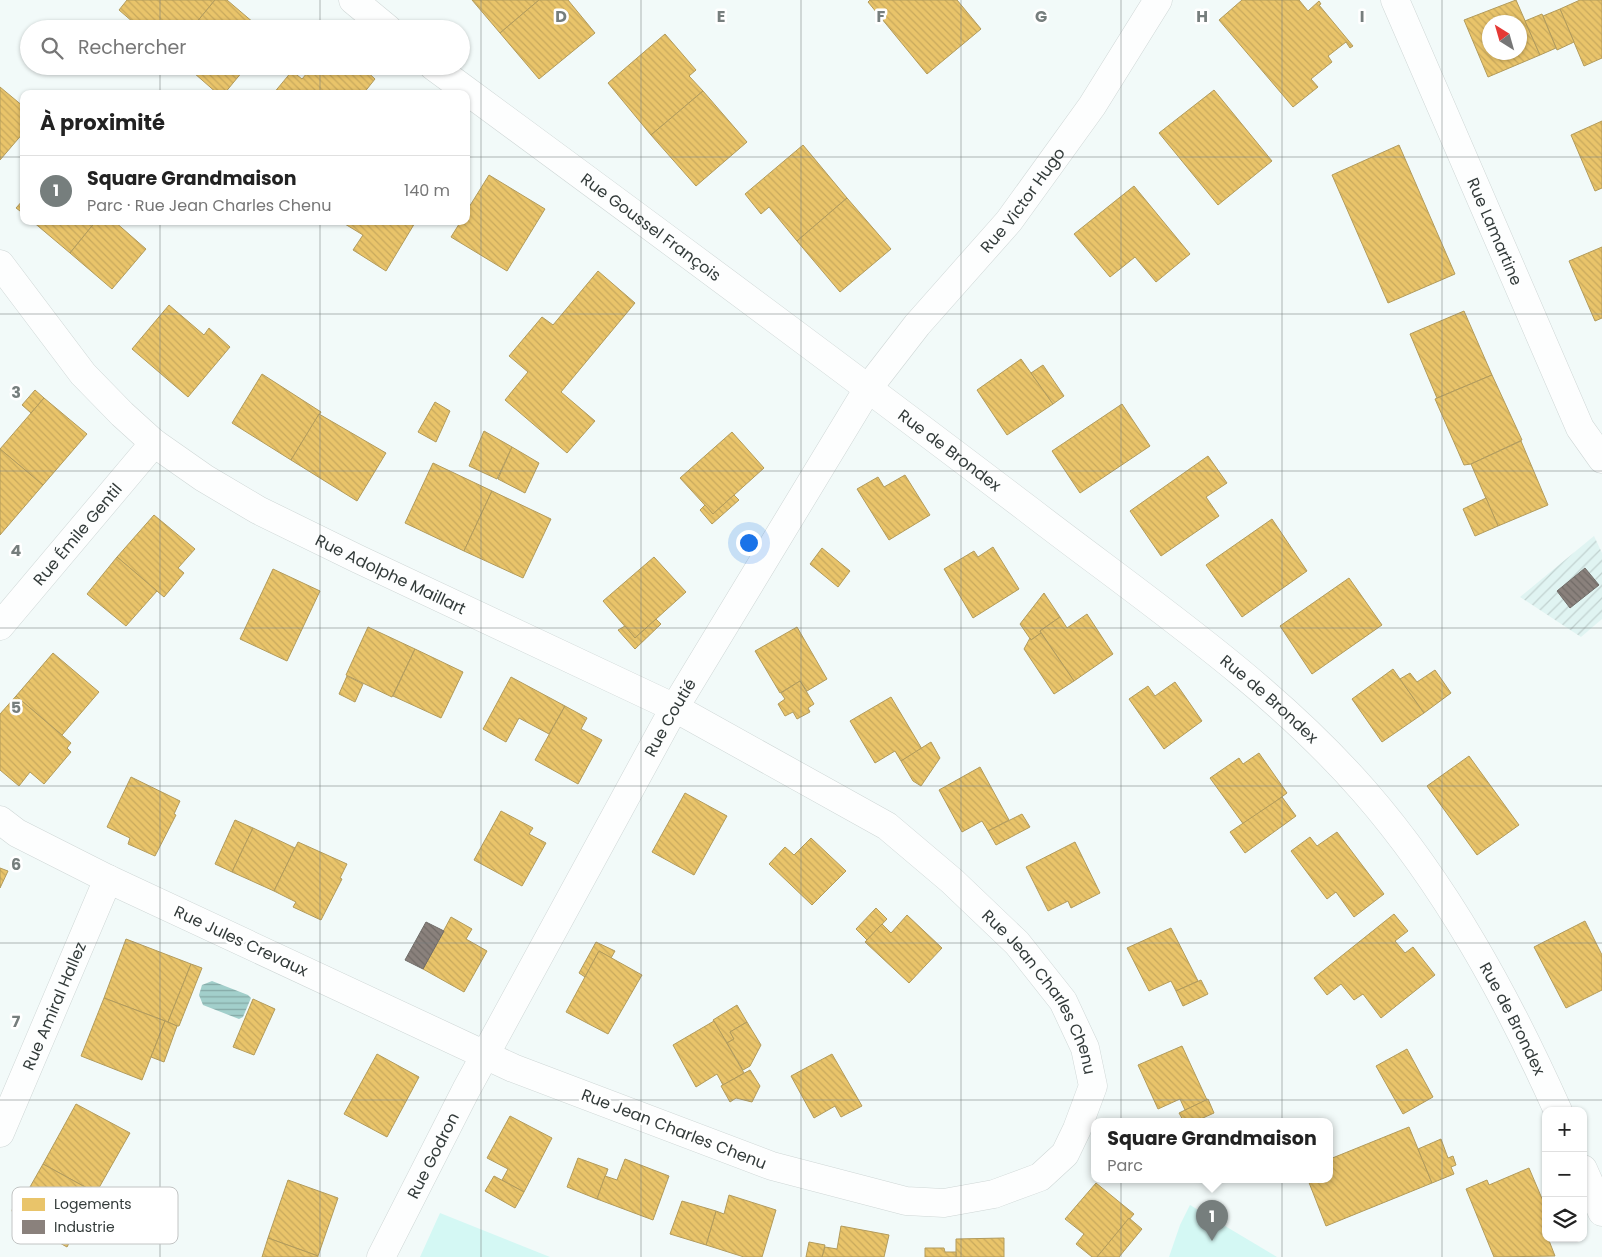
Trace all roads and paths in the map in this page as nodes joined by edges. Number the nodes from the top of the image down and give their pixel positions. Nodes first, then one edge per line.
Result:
1 (354, 0) edge
2 (1158, 0) edge
3 (1395, 0) edge
4 (377, 20) edge
5 (445, 75) edge
6 (466, 90) edge
7 (470, 93) edge
8 (0, 264) edge
9 (869, 387) junction
10 (154, 443) junction
11 (1602, 459) edge
12 (0, 626) edge
13 (675, 708) junction
14 (0, 820) edge
15 (108, 879) junction
16 (486, 1055) junction
17 (1556, 1107) edge
18 (0, 1133) edge
19 (1587, 1178) edge
20 (1602, 1212) edge
21 (381, 1257) edge

1 - 4 street
2 - 9 street, Rue Victor Hugo
3 - 11 street, Rue Lamartine
5 - 6 street, Rue Goussel François
7 - 9 street, Rue Goussel François
8 - 10 street, Rue Adolphe Maillart
9 - 13 street, Rue Coutié
9 - 17 street, Rue de Brondex
10 - 12 street, Rue Émile Gentil
10 - 13 street, Rue Adolphe Maillart
13 - 16 street, Rue Coutié
13 - 16 street, Rue Jean Charles Chenu
14 - 15 street, Rue Jules Crevaux
15 - 16 street, Rue Jules Crevaux
15 - 18 street, Rue Amiral Hallez
16 - 21 street, Rue Godron
19 - 20 street

